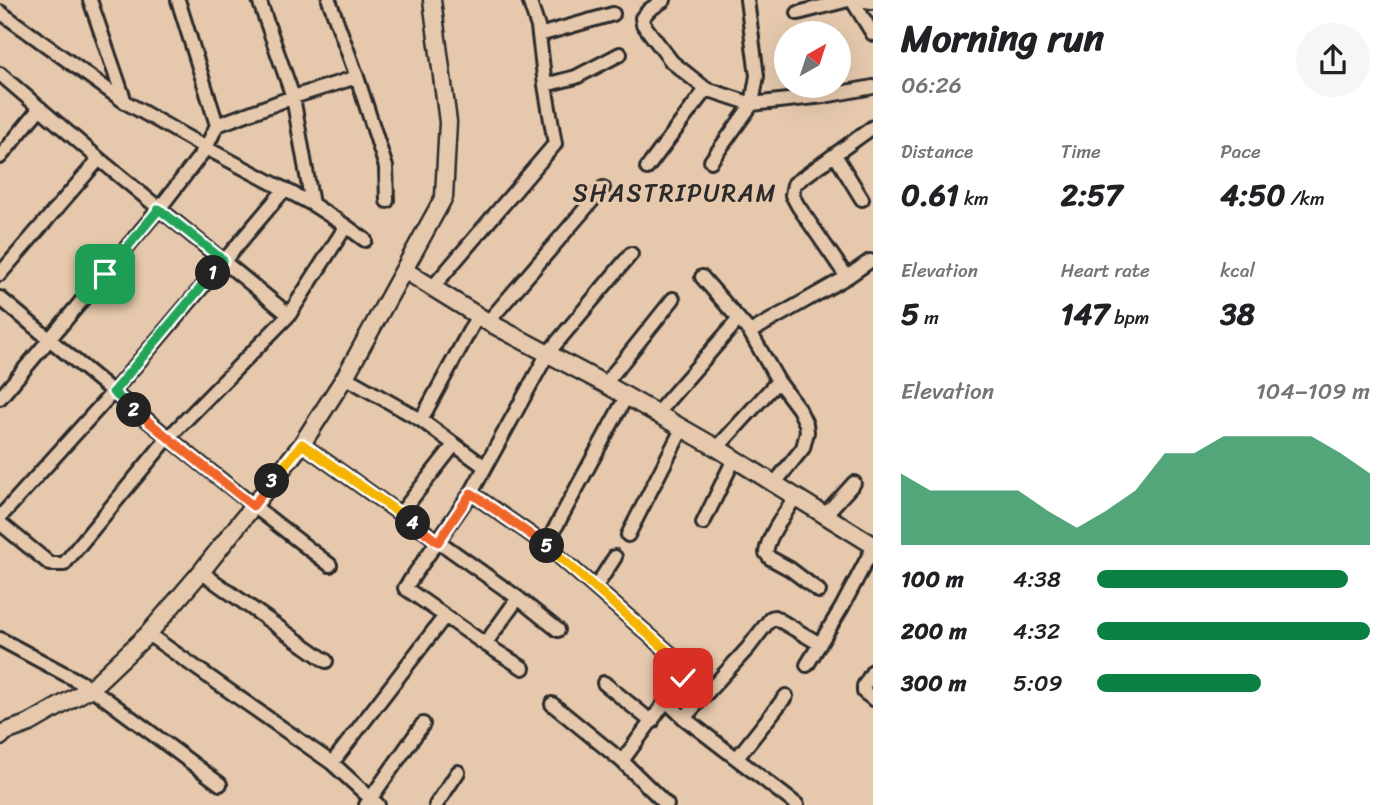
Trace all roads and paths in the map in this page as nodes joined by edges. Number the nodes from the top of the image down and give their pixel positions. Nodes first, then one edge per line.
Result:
1 (90, 0) edge
2 (178, 0) edge
3 (259, 0) edge
4 (329, 0) edge
5 (432, 0) edge
6 (529, 0) edge
7 (664, 0) edge
8 (747, 0) edge
9 (850, 0) edge
10 (858, 0) edge
11 (873, 2) edge
12 (0, 12) edge
13 (798, 13) dead end
14 (612, 14) dead end
15 (873, 34) edge
16 (539, 35) junction
17 (620, 54) dead end
18 (0, 74) edge
19 (357, 77) junction
20 (545, 85) junction
21 (873, 87) edge
22 (706, 89) junction
23 (293, 97) junction
24 (125, 102) junction
25 (752, 104) junction
26 (40, 108) junction
27 (217, 125) junction
28 (873, 127) edge
29 (206, 148) junction
30 (835, 155) junction
31 (0, 157) edge
32 (99, 159) junction
33 (711, 161) dead end
34 (647, 167) dead end
35 (603, 188) dead end
36 (285, 189) junction
37 (862, 199) dead end
38 (387, 201) dead end
39 (312, 204) junction
40 (159, 209) junction
41 (346, 226) junction
42 (365, 240) dead end
43 (631, 254) dead end
44 (223, 260) junction
45 (870, 261) dead end
46 (404, 270) junction
47 (0, 274) edge
48 (702, 277) dead end
49 (847, 277) junction
50 (432, 288) junction
51 (0, 298) edge
52 (673, 299) dead end
53 (289, 316) junction
54 (483, 319) junction
55 (738, 320) junction
56 (750, 332) junction
57 (50, 340) junction
58 (548, 353) junction
59 (345, 377) junction
60 (778, 381) junction
61 (605, 384) junction
62 (113, 392) junction
63 (626, 397) junction
64 (0, 398) edge
65 (657, 414) junction
66 (421, 419) junction
67 (682, 429) junction
68 (167, 438) junction
69 (302, 444) junction
70 (454, 445) junction
71 (717, 448) junction
72 (734, 459) junction
73 (485, 467) junction
74 (854, 483) dead end
75 (774, 484) junction
76 (471, 493) junction
77 (795, 497) junction
78 (253, 506) junction
79 (401, 514) junction
80 (825, 515) junction
81 (0, 517) edge
82 (0, 523) edge
83 (704, 523) dead end
84 (628, 535) dead end
85 (438, 542) junction
86 (546, 545) junction
87 (873, 547) edge
88 (615, 557) dead end
89 (330, 565) dead end
90 (201, 572) junction
91 (595, 588) junction
92 (819, 591) dead end
93 (518, 598) junction
94 (445, 616) junction
95 (558, 630) dead end
96 (148, 634) junction
97 (0, 639) edge
98 (485, 644) junction
99 (820, 644) junction
100 (326, 661) dead end
101 (807, 665) dead end
102 (523, 668) dead end
103 (873, 671) edge
104 (604, 683) dead end
105 (91, 688) junction
106 (786, 696) dead end
107 (873, 699) edge
108 (666, 701) junction
109 (552, 704) dead end
110 (684, 718) junction
111 (652, 722) junction
112 (423, 724) dead end
113 (2, 733) edge
114 (737, 758) junction
115 (622, 761) junction
116 (332, 763) junction
117 (458, 772) dead end
118 (220, 784) dead end
119 (372, 803) edge
120 (436, 805) edge
121 (667, 805) edge
122 (797, 805) edge

1 - 24 street
2 - 27 street
3 - 23 street
4 - 19 street
5 - 46 street
6 - 16 street
7 - 22 street
8 - 25 street
9 - 13 street
9 - 15 street
10 - 11 street
12 - 24 street
14 - 16 street
16 - 20 street
17 - 20 street
18 - 26 street
19 - 23 street
19 - 38 street
20 - 50 street
21 - 25 street
22 - 25 street
22 - 34 street
23 - 27 street
23 - 39 street
24 - 29 street
25 - 33 street
26 - 31 street
26 - 32 street
27 - 29 street
28 - 30 street
29 - 36 street
29 - 40 street
30 - 37 street
30 - 49 street
32 - 40 street
32 - 47 street
35 - 54 street
36 - 39 street
36 - 44 street
39 - 41 street
40 - 44 street
40 - 57 street
41 - 42 street
41 - 53 street
43 - 58 street
44 - 53 street
44 - 62 street
45 - 49 street
46 - 50 street
46 - 59 street
48 - 55 street
49 - 56 street
50 - 54 street
51 - 57 street
52 - 61 street
53 - 68 street
54 - 58 street
54 - 66 street
55 - 56 street
55 - 65 street
56 - 60 street
57 - 62 street
57 - 64 street
58 - 61 street
58 - 73 street
59 - 66 street
59 - 69 street
60 - 71 street
60 - 75 street
61 - 63 street
62 - 68 street
62 - 81 street
63 - 65 street
63 - 86 street
65 - 67 street
66 - 70 street
67 - 71 street
67 - 84 street
68 - 78 street
68 - 82 street
69 - 78 street
69 - 79 street
70 - 73 street
70 - 79 street
71 - 72 street
72 - 75 street
72 - 83 street
73 - 76 street
74 - 80 street
75 - 77 street
76 - 85 street
76 - 86 street
77 - 80 street
77 - 92 street
78 - 89 street
78 - 90 street
79 - 85 street
80 - 87 street
85 - 93 street
85 - 94 street
86 - 91 street
87 - 99 street
88 - 91 street
90 - 96 street
90 - 100 street
91 - 108 street
93 - 95 street
93 - 98 street
94 - 98 street
94 - 116 street
96 - 105 street
96 - 116 street
97 - 105 street
98 - 102 street
99 - 101 street
99 - 110 street
103 - 107 street
104 - 111 street
105 - 113 street
105 - 118 street
106 - 114 street
108 - 110 street
108 - 111 street
109 - 115 street
110 - 114 street
111 - 115 street
112 - 119 street
114 - 122 street
115 - 121 street
116 - 119 street
117 - 120 street

